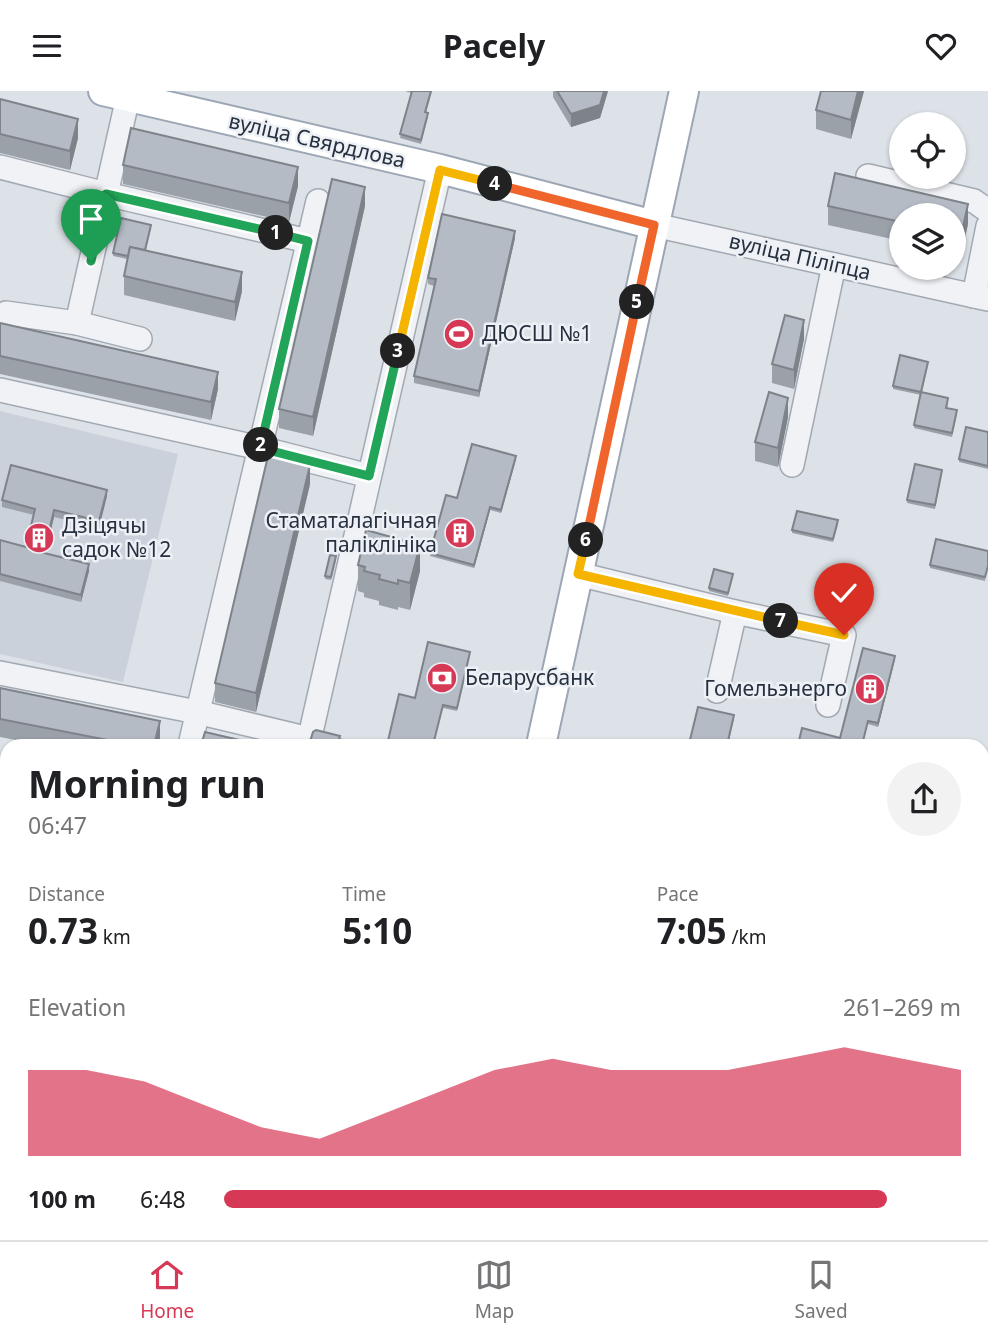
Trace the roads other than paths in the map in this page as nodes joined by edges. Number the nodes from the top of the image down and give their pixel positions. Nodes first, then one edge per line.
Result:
1 (684, 91) edge
2 (116, 94) edge
3 (0, 167) edge
4 (440, 170) junction
5 (869, 176) dead end
6 (106, 194) junction
7 (318, 201) dead end
8 (988, 211) edge
9 (654, 225) junction
10 (988, 226) edge
11 (308, 241) junction
12 (834, 265) junction
13 (981, 297) edge
14 (6, 313) dead end
15 (77, 323) junction
16 (140, 339) dead end
17 (0, 390) edge
18 (260, 448) junction
19 (792, 465) dead end
20 (369, 476) junction
21 (578, 574) junction
22 (735, 612) junction
23 (0, 673) edge
24 (717, 691) dead end
25 (828, 705) dead end
26 (197, 712) junction
27 (191, 739) edge
28 (297, 739) edge
29 (309, 739) edge
30 (542, 739) edge

1 - 9 main road
2 - 4 main road, вуліца Свярдлова
2 - 6 street
3 - 6 street
4 - 9 main road, вуліца Свярдлова
4 - 20 street
5 - 8 street
6 - 11 street
6 - 15 street
7 - 11 street
9 - 12 street, вуліца Піліпца
9 - 21 main road
10 - 13 street
11 - 18 street
12 - 13 street, вуліца Піліпца
12 - 19 street
14 - 15 street
15 - 16 street
17 - 18 street
18 - 20 street
18 - 26 street
20 - 29 street
21 - 22 street
21 - 30 main road
22 - 24 street
22 - 25 street
23 - 26 street
26 - 27 street
26 - 28 street

